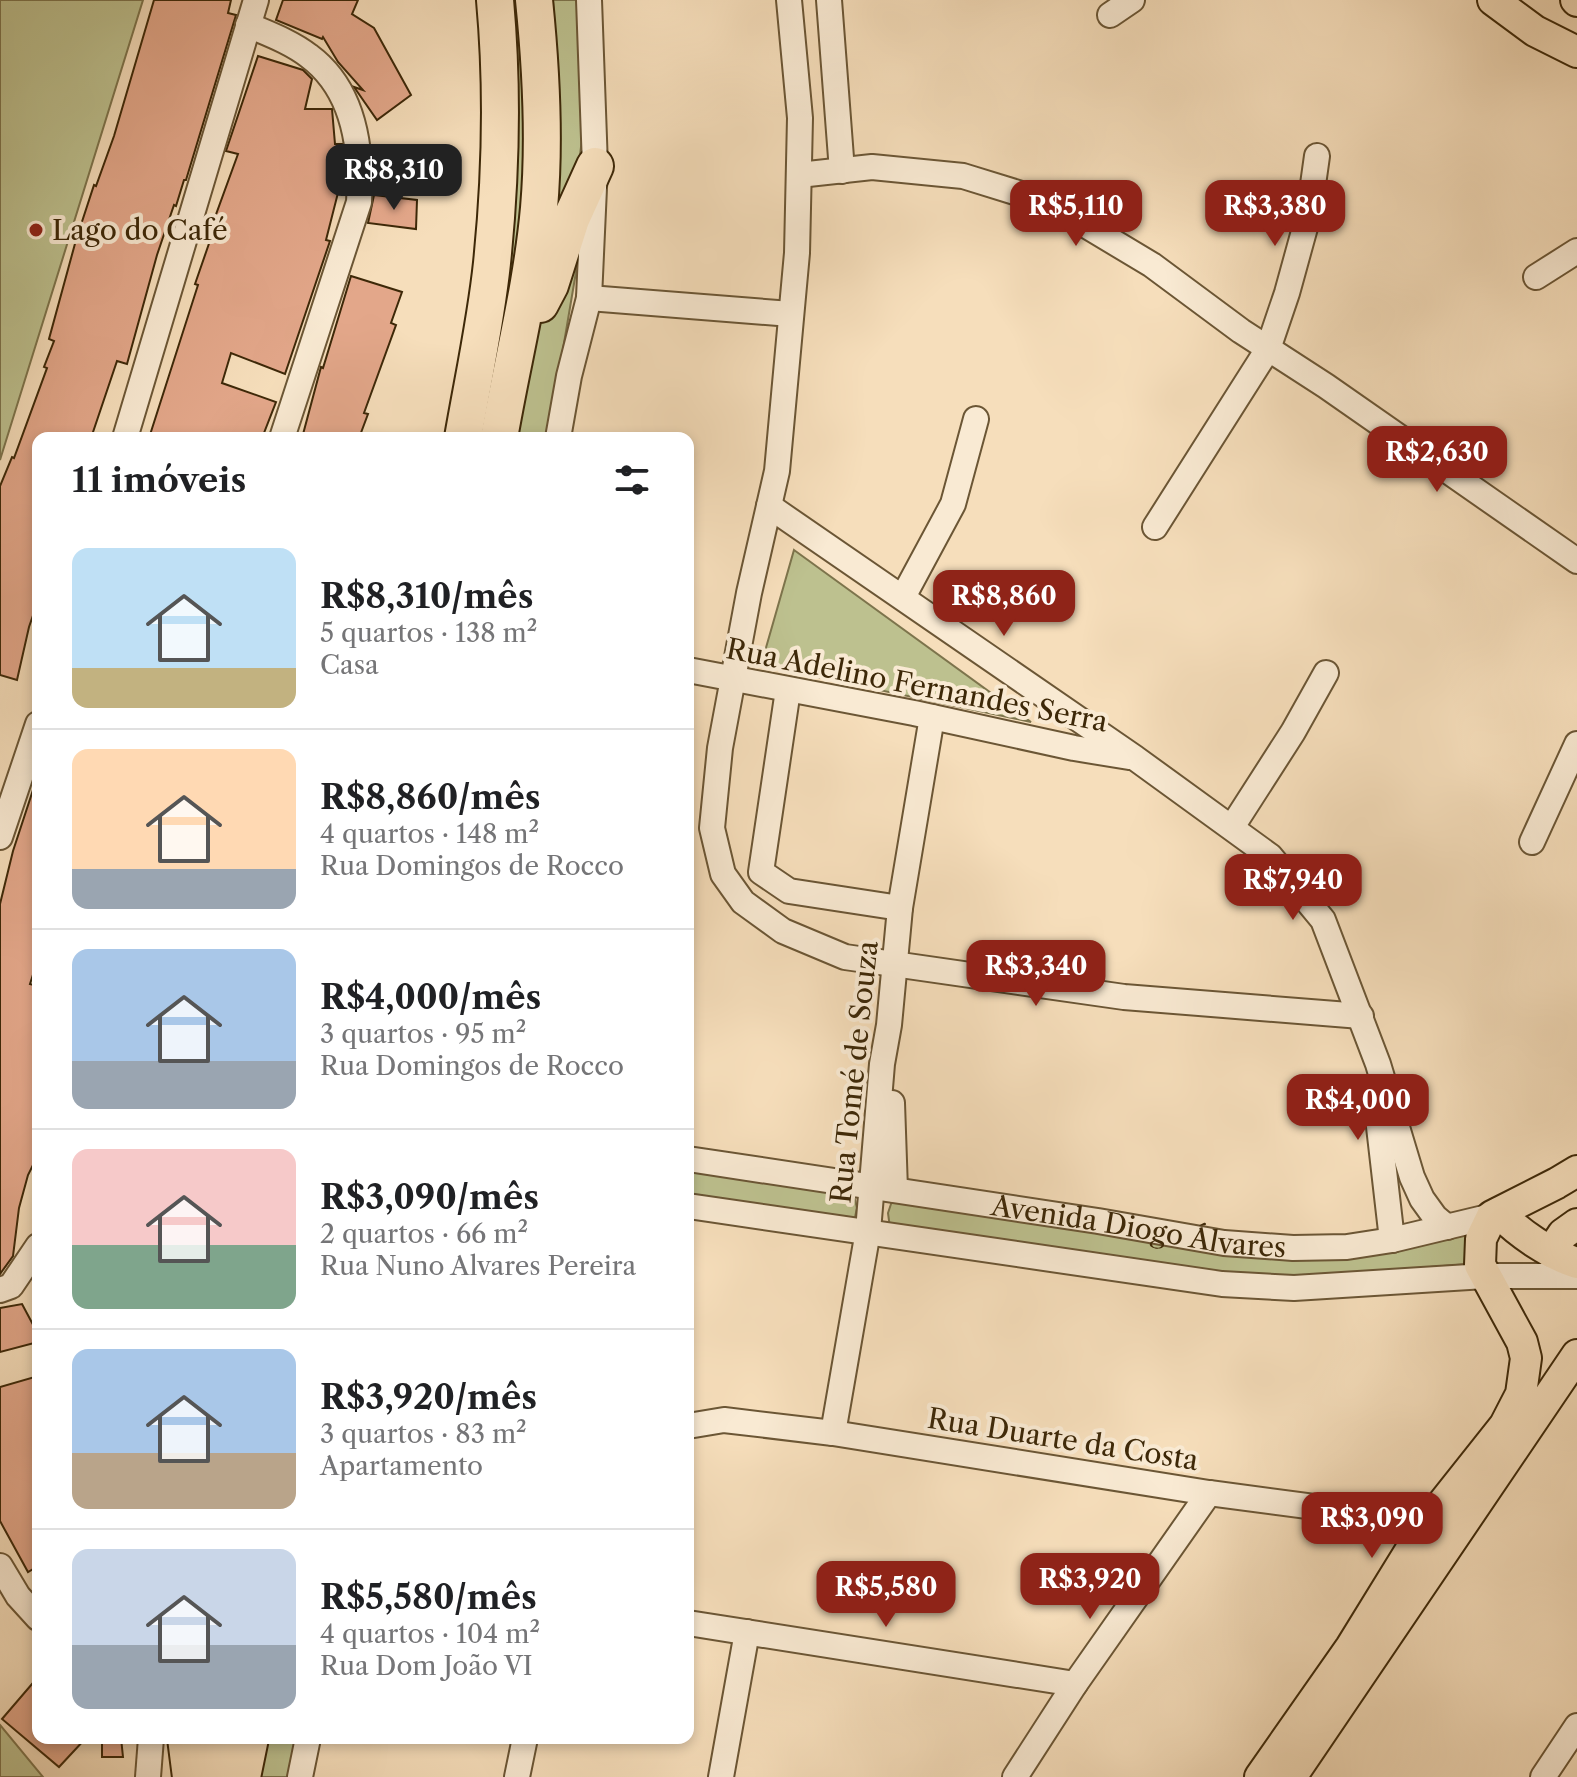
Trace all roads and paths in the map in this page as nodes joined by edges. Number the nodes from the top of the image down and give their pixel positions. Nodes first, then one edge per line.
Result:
1 (256, 0) edge
2 (495, 0) edge
3 (534, 0) edge
4 (589, 0) edge
5 (789, 0) edge
6 (829, 0) edge
7 (1132, 0) edge
8 (1493, 0) edge
9 (1521, 9) edge
10 (1110, 15) dead end
11 (248, 25) junction
12 (1577, 52) edge
13 (1317, 156) dead end
14 (595, 166) junction
15 (842, 171) junction
16 (799, 175) junction
17 (1577, 251) edge
18 (1536, 277) dead end
19 (589, 298) junction
20 (791, 314) junction
21 (1268, 349) junction
22 (514, 355) junction
23 (976, 419) dead end
24 (127, 432) edge
25 (284, 432) edge
26 (464, 432) edge
27 (500, 432) edge
28 (559, 432) edge
29 (769, 506) junction
30 (1155, 527) dead end
31 (1577, 561) edge
32 (903, 597) junction
33 (694, 671) edge
34 (1326, 673) dead end
35 (733, 678) junction
36 (788, 690) junction
37 (932, 717) junction
38 (32, 742) edge
39 (1577, 744) edge
40 (1135, 758) junction
41 (1232, 827) junction
42 (0, 837) edge
43 (1532, 842) dead end
44 (789, 891) junction
45 (743, 902) junction
46 (900, 908) junction
47 (895, 964) junction
48 (889, 1025) junction
49 (1364, 1027) junction
50 (694, 1156) edge
51 (1577, 1171) edge
52 (870, 1186) junction
53 (895, 1190) junction
54 (694, 1209) edge
55 (1496, 1215) junction
56 (1577, 1224) edge
57 (1447, 1227) junction
58 (868, 1231) junction
59 (1392, 1240) junction
60 (32, 1255) edge
61 (1564, 1257) edge
62 (1485, 1276) junction
63 (1577, 1276) edge
64 (0, 1290) edge
65 (1577, 1355) edge
66 (694, 1425) edge
67 (833, 1433) junction
68 (1209, 1493) junction
69 (1428, 1522) junction
70 (0, 1566) edge
71 (32, 1611) edge
72 (694, 1624) edge
73 (747, 1632) junction
74 (1075, 1684) junction
75 (1577, 1726) edge
76 (151, 1744) edge
77 (187, 1744) edge
78 (217, 1744) edge
79 (249, 1744) edge
80 (307, 1744) edge
81 (524, 1744) edge
82 (148, 1777) edge
83 (191, 1777) edge
84 (210, 1777) edge
85 (242, 1777) edge
86 (300, 1777) edge
87 (517, 1777) edge
88 (721, 1777) edge
89 (1015, 1777) edge
90 (1260, 1777) edge
91 (1291, 1777) edge
92 (1543, 1777) edge

1 - 11 street
2 - 26 highway
3 - 22 highway
4 - 14 street
5 - 16 street
6 - 15 street
7 - 10 street
8 - 9 main road
9 - 12 main road
11 - 24 street
11 - 25 street
13 - 21 street
14 - 19 street
14 - 22 highway
15 - 16 street
15 - 21 street
16 - 20 street
17 - 18 street
19 - 20 street
19 - 28 street
20 - 29 street
21 - 30 street
21 - 31 street
22 - 27 highway
23 - 32 street
29 - 32 street
29 - 35 street
32 - 40 street
33 - 35 street, Rua Adelino Fernandes Serra
34 - 41 street
35 - 36 street, Rua Adelino Fernandes Serra
35 - 45 street
36 - 37 street, Rua Adelino Fernandes Serra
36 - 44 street
37 - 40 street, Rua Adelino Fernandes Serra
37 - 46 street, Rua Tomé de Souza
38 - 42 street
39 - 43 street
40 - 41 street
41 - 49 street
44 - 45 street
44 - 46 street
45 - 47 street
46 - 47 street, Rua Tomé de Souza
47 - 48 street, Rua Tomé de Souza
47 - 49 street
48 - 52 street, Rua Tomé de Souza
48 - 53 street
49 - 57 street
49 - 59 street
50 - 52 street, Avenida Diogo Álvares
51 - 55 main road, Avenida Diogo Álvares
52 - 53 street, Avenida Diogo Álvares
52 - 58 street, Rua Tomé de Souza
53 - 59 street, Avenida Diogo Álvares
54 - 58 street, Avenida Diogo Álvares
55 - 57 street, Avenida Diogo Álvares
55 - 61 main road
55 - 62 main road
56 - 61 main road
57 - 59 street, Avenida Diogo Álvares
58 - 62 street, Avenida Diogo Álvares
58 - 67 street, Rua Tomé de Souza
60 - 64 street
62 - 63 street, Avenida Diogo Álvares
62 - 69 main road
65 - 91 main road
66 - 67 street, Rua Duarte da Costa
67 - 68 street, Rua Duarte da Costa
68 - 69 street, Rua Duarte da Costa
68 - 74 street
69 - 90 main road
70 - 71 street
72 - 73 street
73 - 74 street
73 - 88 street
74 - 89 street
75 - 92 street
76 - 82 street
77 - 83 highway
78 - 84 highway
79 - 85 highway
80 - 86 street
81 - 87 street

